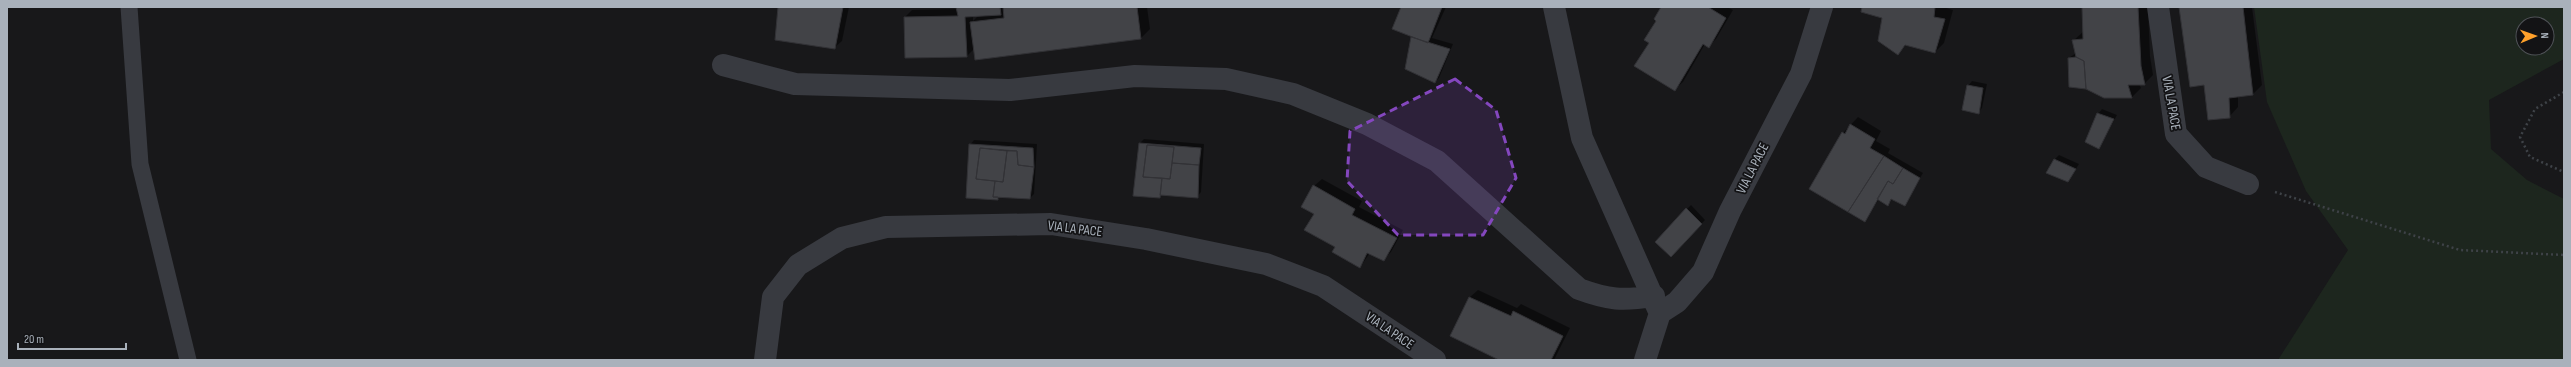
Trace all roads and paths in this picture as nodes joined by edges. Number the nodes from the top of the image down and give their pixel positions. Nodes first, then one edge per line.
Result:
1 (129, 7) edge
2 (1554, 7) edge
3 (1822, 7) edge
4 (2158, 7) edge
5 (723, 65) dead end
6 (2564, 92) edge
7 (2564, 172) edge
8 (2248, 184) joint
9 (2564, 255) edge
10 (1657, 304) junction
11 (188, 360) edge
12 (765, 360) edge
13 (1435, 360) edge
14 (1645, 360) edge

1 - 11 lane
2 - 10 street
3 - 10 street, VIA LA PACE
4 - 8 street, VIA LA PACE
5 - 10 street
6 - 7 path
8 - 9 path
10 - 14 street
12 - 13 street, VIA LA PACE

